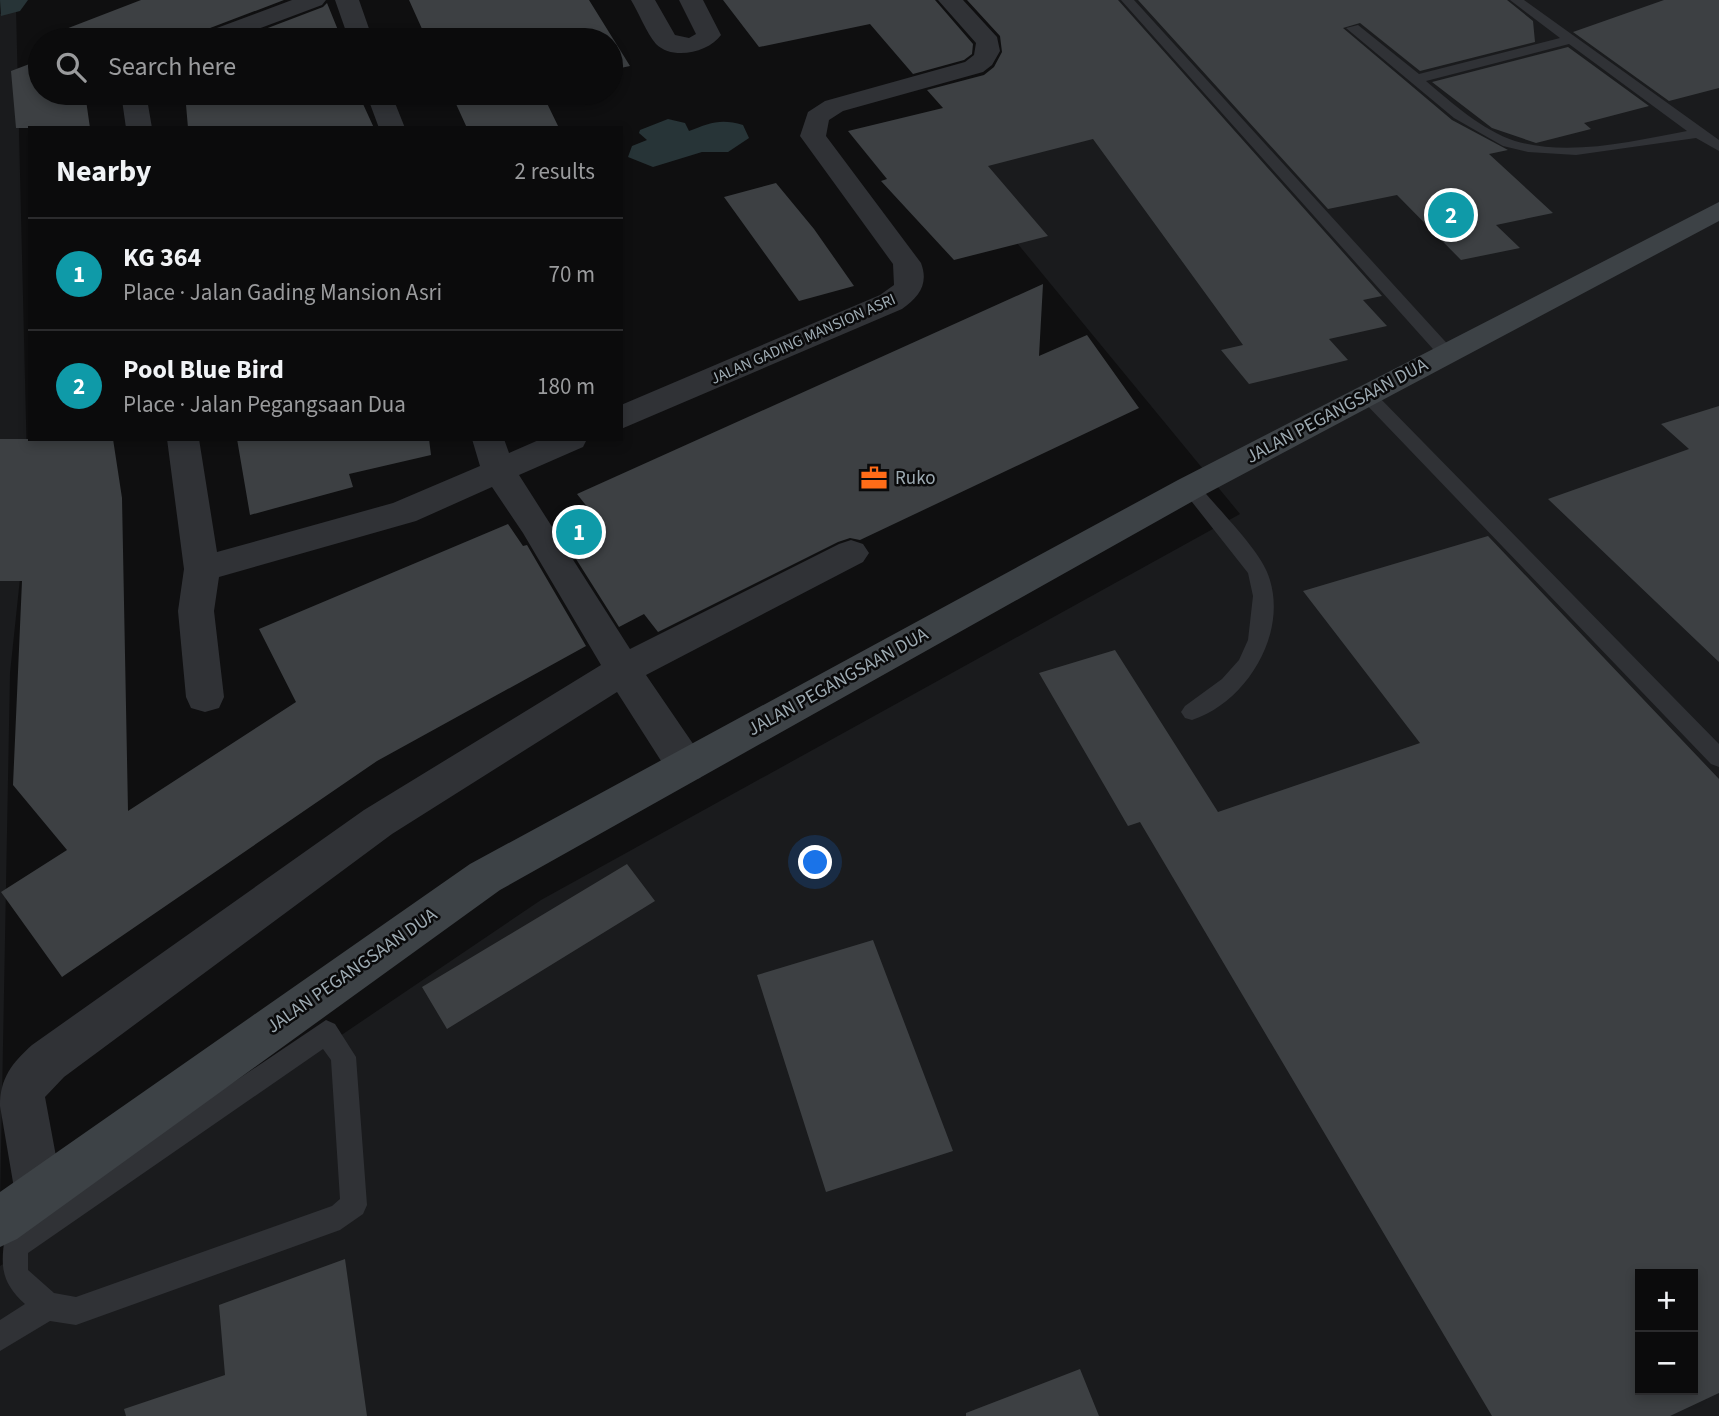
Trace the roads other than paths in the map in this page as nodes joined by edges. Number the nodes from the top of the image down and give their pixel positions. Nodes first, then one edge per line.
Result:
1 (314, 0) edge
2 (346, 0) edge
3 (643, 0) edge
4 (691, 0) edge
5 (950, 0) edge
6 (1127, 0) edge
7 (1516, 0) edge
8 (239, 28) edge
9 (356, 28) edge
10 (1353, 28) dead end
11 (1570, 40) junction
12 (1416, 79) junction
13 (136, 105) edge
14 (383, 105) edge
15 (139, 126) edge
16 (391, 126) edge
17 (1699, 133) junction
18 (1719, 147) edge
19 (1719, 210) edge
20 (1447, 354) junction
21 (1368, 396) junction
22 (623, 417) edge
23 (183, 441) edge
24 (562, 441) edge
25 (493, 455) edge
26 (1190, 488) junction
27 (851, 553) dead end
28 (202, 569) junction
29 (624, 669) junction
30 (205, 697) dead end
31 (1192, 712) dead end
32 (1719, 758) edge
33 (686, 766) junction
34 (332, 986) junction
35 (326, 1032) junction
36 (39, 1194) junction
37 (0, 1222) edge
38 (7, 1269) edge
39 (47, 1306) junction
40 (0, 1337) edge

1 - 8 street
2 - 9 street
3 - 4 street
5 - 22 street, JALAN GADING MANSION ASRI
6 - 20 lane
7 - 11 lane
10 - 12 lane
11 - 12 lane
11 - 17 lane
12 - 17 lane
13 - 15 street
14 - 16 street
17 - 18 lane
19 - 20 main road, JALAN PEGANGSAAN DUA
20 - 21 main road, JALAN PEGANGSAAN DUA
21 - 26 main road, JALAN PEGANGSAAN DUA
21 - 32 lane
23 - 28 street
24 - 25 street
25 - 28 street
25 - 29 street
26 - 31 lane
26 - 33 main road, JALAN PEGANGSAAN DUA
27 - 29 street
28 - 30 street
29 - 33 street
29 - 36 street
33 - 34 main road, JALAN PEGANGSAAN DUA
34 - 35 lane
34 - 36 main road, JALAN PEGANGSAAN DUA
35 - 38 lane
35 - 39 lane
36 - 37 main road, JALAN PEGANGSAAN DUA
38 - 39 lane
39 - 40 lane

